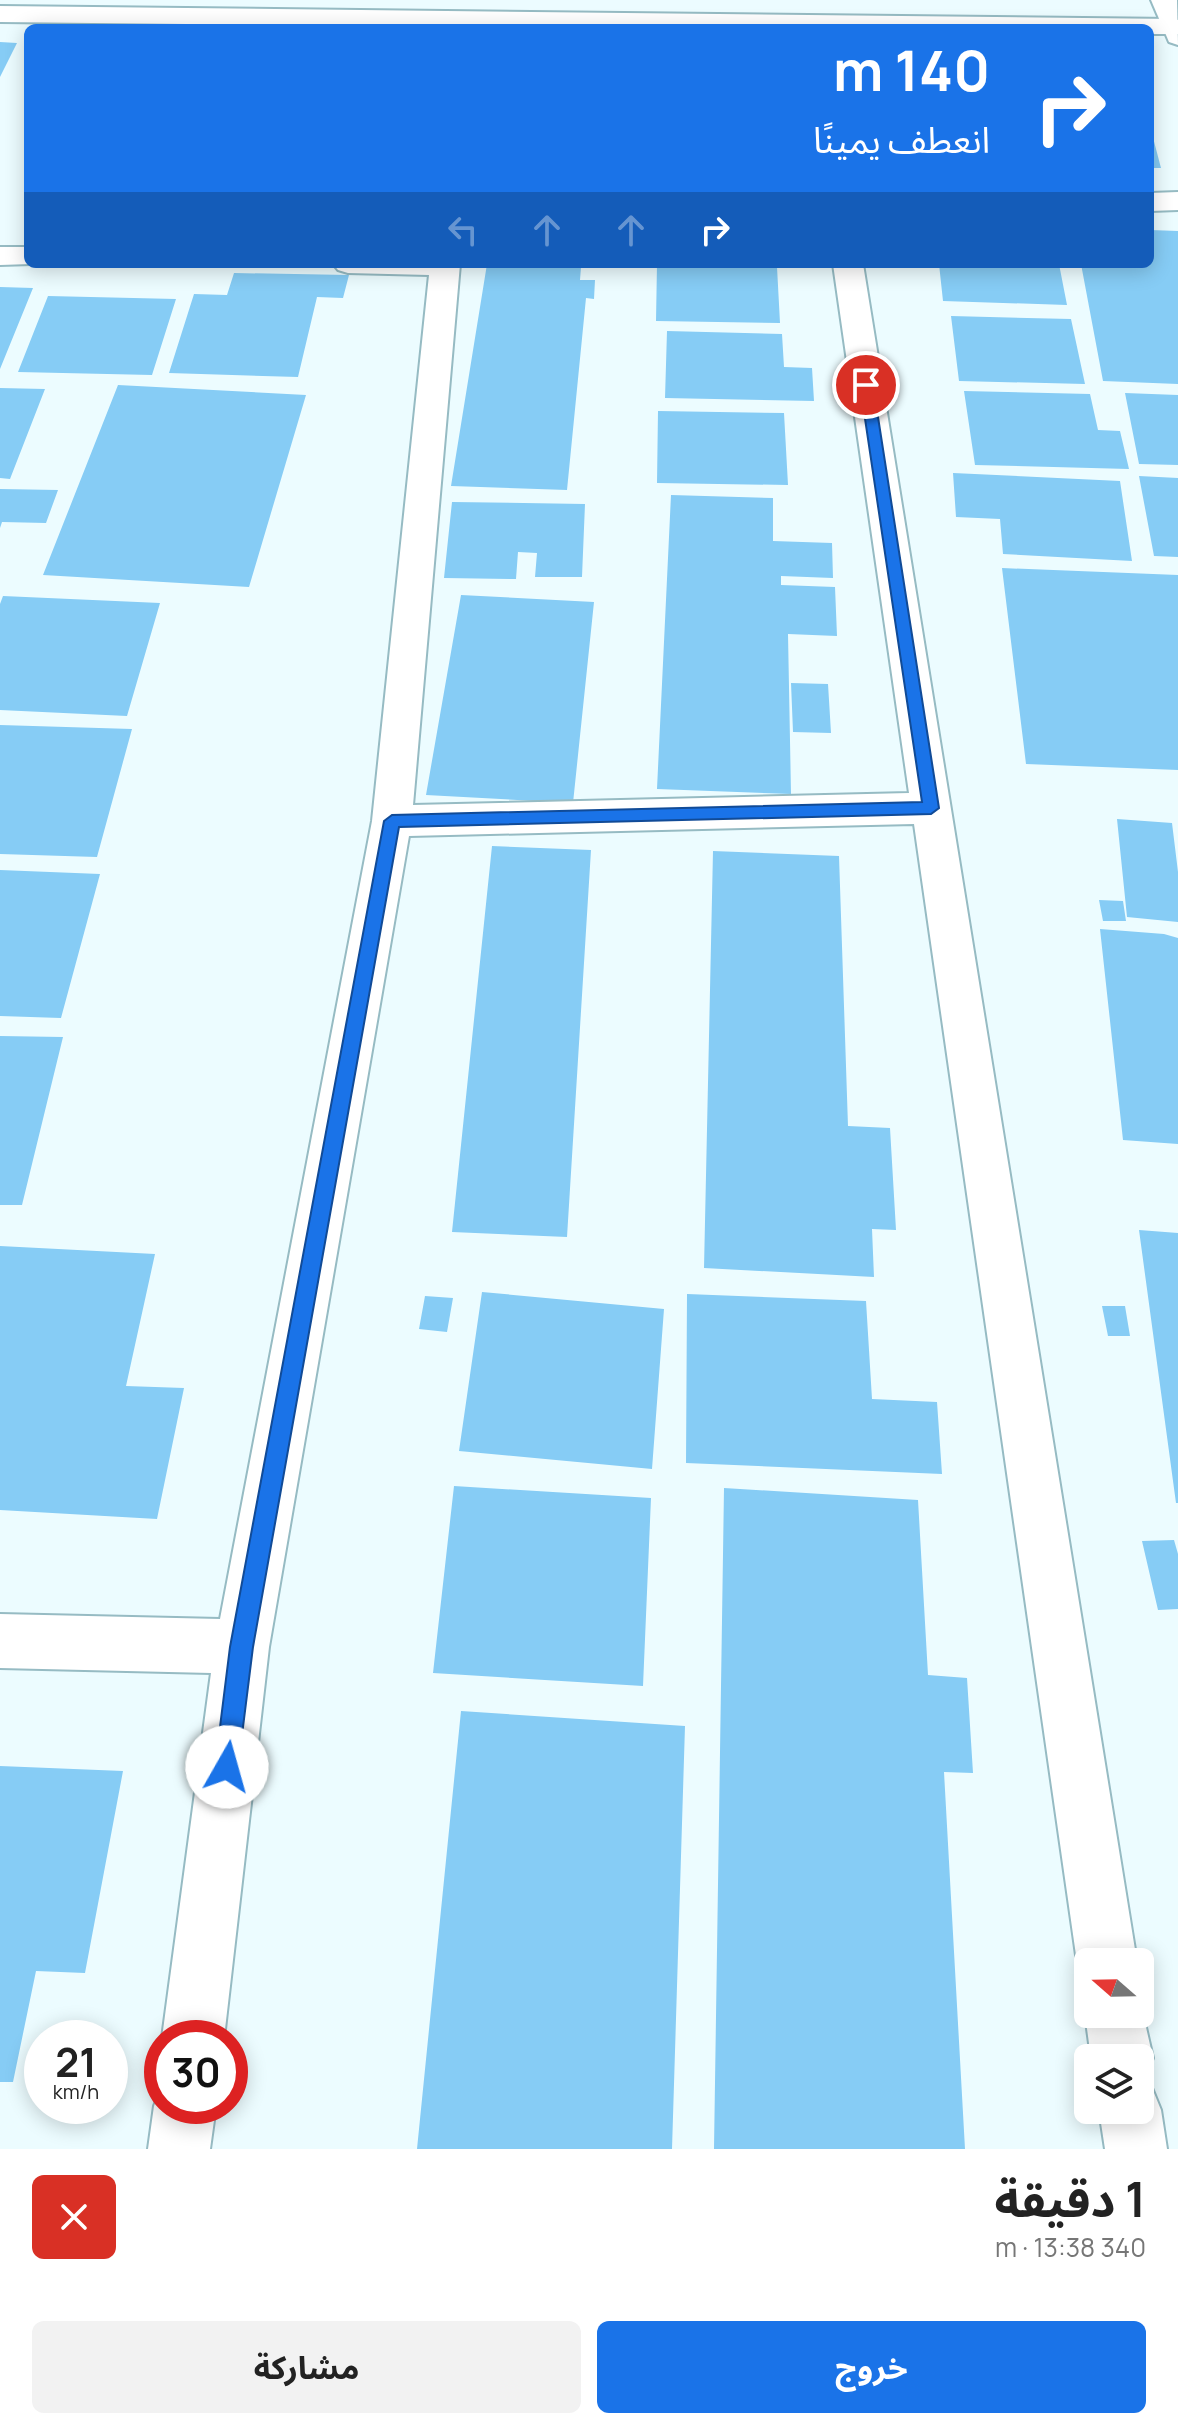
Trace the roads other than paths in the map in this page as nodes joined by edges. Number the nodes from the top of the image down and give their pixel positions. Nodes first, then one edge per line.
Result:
1 (448, 0) edge
2 (1164, 0) edge
3 (0, 14) edge
4 (469, 16) edge
5 (822, 24) edge
6 (1154, 32) edge
7 (1176, 32) edge
8 (1178, 201) edge
9 (1154, 202) edge
10 (0, 256) edge
11 (24, 256) edge
12 (445, 268) edge
13 (849, 268) edge
14 (931, 808) junction
15 (392, 821) junction
16 (0, 1641) edge
17 (242, 1647) junction
18 (1105, 1948) edge
19 (195, 2020) edge
20 (182, 2124) edge
21 (1132, 2124) edge
22 (179, 2149) edge
23 (1136, 2149) edge

1 - 4 street
2 - 7 street
3 - 4 street
4 - 5 street
6 - 7 street
8 - 9 street
10 - 11 street
12 - 15 street
13 - 14 street
14 - 15 street
14 - 18 street
15 - 17 street
16 - 17 street
17 - 19 street
20 - 22 street
21 - 23 street

